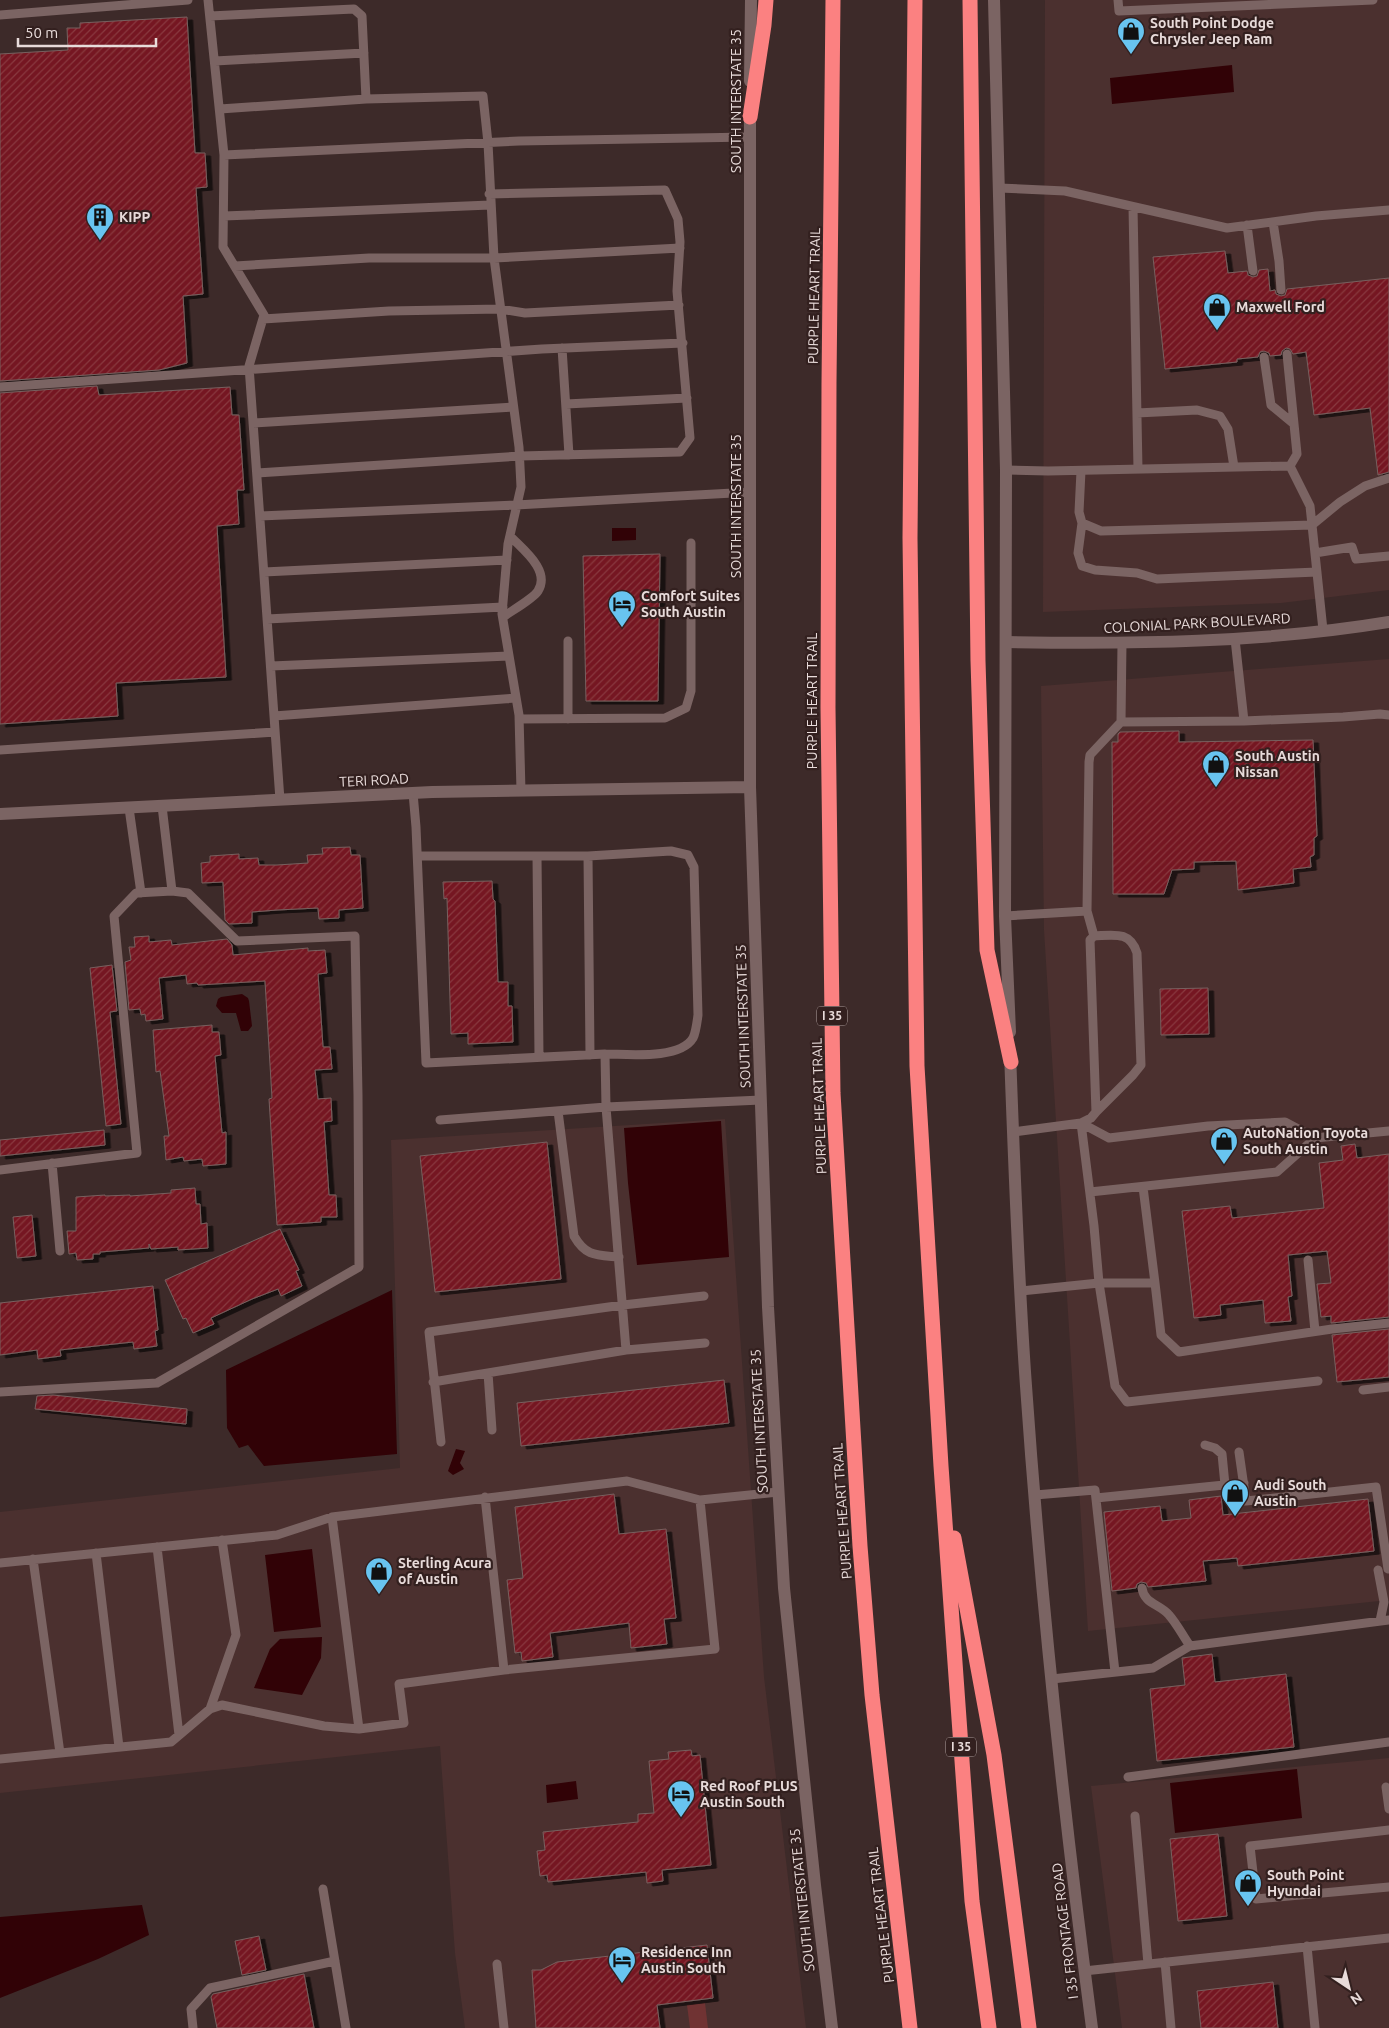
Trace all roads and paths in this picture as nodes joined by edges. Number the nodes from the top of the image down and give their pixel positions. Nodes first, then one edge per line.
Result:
1 (188, 0) edge
2 (208, 0) edge
3 (751, 0) edge
4 (766, 0) edge
5 (833, 0) edge
6 (915, 0) edge
7 (970, 0) edge
8 (994, 0) edge
9 (1118, 0) edge
10 (1373, 0) edge
11 (0, 15) edge
12 (210, 16) junction
13 (364, 53) junction
14 (215, 61) junction
15 (366, 99) junction
16 (220, 109) junction
17 (750, 117) junction
18 (750, 137) junction
19 (488, 143) junction
20 (224, 155) junction
21 (999, 188) junction
22 (490, 194) junction
23 (490, 205) junction
24 (1134, 207) junction
25 (1389, 210) edge
26 (224, 216) junction
27 (1273, 222) junction
28 (1247, 225) junction
29 (680, 248) junction
30 (494, 258) junction
31 (235, 266) junction
32 (1253, 271) dead end
33 (1281, 290) dead end
34 (679, 305) junction
35 (500, 309) junction
36 (263, 319) junction
37 (683, 343) junction
38 (562, 348) junction
39 (506, 353) junction
40 (1287, 354) dead end
41 (1264, 356) dead end
42 (249, 371) junction
43 (0, 387) edge
44 (687, 398) junction
45 (566, 404) junction
46 (513, 407) junction
47 (1137, 413) junction
48 (253, 423) junction
49 (1294, 424) junction
50 (569, 455) junction
51 (520, 456) junction
52 (1290, 466) junction
53 (1234, 467) junction
54 (1138, 469) junction
55 (1006, 470) junction
56 (1081, 471) junction
57 (256, 473) junction
58 (1389, 478) edge
59 (751, 492) junction
60 (516, 505) junction
61 (260, 516) junction
62 (1082, 523) junction
63 (1312, 525) junction
64 (510, 536) junction
65 (691, 543) dead end
66 (1315, 553) junction
67 (1389, 556) edge
68 (507, 560) junction
69 (264, 572) junction
70 (1317, 572) junction
71 (503, 612) junction
72 (267, 619) junction
73 (1389, 622) edge
74 (1323, 630) junction
75 (1235, 639) junction
76 (568, 641) dead end
77 (1006, 642) junction
78 (1122, 643) junction
79 (509, 656) junction
80 (270, 666) junction
81 (516, 698) junction
82 (1389, 715) edge
83 (274, 716) junction
84 (519, 719) junction
85 (568, 719) junction
86 (1244, 721) junction
87 (1121, 722) junction
88 (275, 732) junction
89 (0, 750) edge
90 (750, 788) junction
91 (521, 791) junction
92 (413, 793) junction
93 (280, 800) junction
94 (162, 806) junction
95 (129, 808) junction
96 (0, 814) edge
97 (418, 856) junction
98 (537, 856) junction
99 (588, 856) junction
100 (172, 891) junction
101 (141, 893) junction
102 (1087, 911) junction
103 (1005, 916) junction
104 (1094, 936) junction
105 (605, 1054) junction
106 (590, 1055) junction
107 (538, 1058) junction
108 (1011, 1062) junction
109 (761, 1100) junction
110 (606, 1107) junction
111 (558, 1111) junction
112 (1096, 1112) junction
113 (440, 1120) dead end
114 (1081, 1123) junction
115 (1389, 1131) edge
116 (1013, 1132) junction
117 (1315, 1138) junction
118 (52, 1163) junction
119 (0, 1170) edge
120 (1143, 1187) junction
121 (1090, 1192) junction
122 (60, 1251) dead end
123 (619, 1257) junction
124 (1308, 1260) dead end
125 (1099, 1284) junction
126 (1155, 1284) junction
127 (1021, 1292) junction
128 (704, 1296) dead end
129 (623, 1305) junction
130 (1389, 1323) edge
131 (1315, 1331) junction
132 (705, 1343) dead end
133 (626, 1350) junction
134 (488, 1373) junction
135 (1318, 1381) dead end
136 (433, 1382) junction
137 (1389, 1387) edge
138 (1363, 1390) dead end
139 (0, 1392) edge
140 (492, 1430) dead end
141 (441, 1442) dead end
142 (1204, 1445) dead end
143 (1239, 1452) dead end
144 (941, 1466) junction
145 (1244, 1483) junction
146 (1225, 1485) junction
147 (778, 1492) junction
148 (1035, 1495) junction
149 (485, 1497) junction
150 (1096, 1498) junction
151 (700, 1500) junction
152 (332, 1517) junction
153 (222, 1540) junction
154 (157, 1547) junction
155 (96, 1553) junction
156 (33, 1559) junction
157 (0, 1563) edge
158 (1388, 1569) edge
159 (1378, 1570) dead end
160 (1142, 1588) dead end
161 (1384, 1621) edge
162 (1190, 1646) junction
163 (504, 1670) junction
164 (1114, 1672) junction
165 (1052, 1679) junction
166 (210, 1709) junction
167 (359, 1729) junction
168 (179, 1735) junction
169 (1389, 1742) edge
170 (119, 1747) junction
171 (60, 1753) junction
172 (0, 1759) edge
173 (1128, 1777) dead end
174 (1386, 1787) dead end
175 (1389, 1808) edge
176 (1135, 1816) dead end
177 (1389, 1830) edge
178 (1389, 1887) edge
179 (322, 1889) dead end
180 (1389, 1938) edge
181 (1307, 1946) junction
182 (336, 1961) junction
183 (1165, 1962) junction
184 (497, 1964) dead end
185 (1148, 1964) junction
186 (1084, 1971) junction
187 (193, 2028) edge
188 (346, 2028) edge
189 (504, 2028) edge
190 (832, 2028) edge
191 (910, 2028) edge
192 (988, 2028) edge
193 (1029, 2028) edge
194 (1092, 2028) edge
195 (1171, 2028) edge
196 (1315, 2028) edge

1 - 11 lane
2 - 12 lane
3 - 17 main road, SOUTH INTERSTATE 35
4 - 17 highway
5 - 191 highway, PURPLE HEART TRAIL / I 35
6 - 144 highway, I 35
7 - 108 highway
8 - 21 main road
9 - 10 lane
12 - 13 lane
12 - 14 lane
13 - 14 lane
13 - 15 lane
14 - 16 lane
15 - 16 lane
15 - 19 lane
16 - 20 lane
17 - 18 main road, SOUTH INTERSTATE 35
18 - 19 lane
18 - 59 main road, SOUTH INTERSTATE 35
19 - 20 lane
19 - 22 lane
20 - 26 lane
21 - 24 lane
21 - 55 main road
22 - 23 lane
22 - 29 lane
23 - 26 lane
23 - 30 lane
24 - 28 lane
24 - 47 lane
25 - 27 lane
26 - 31 lane
27 - 28 lane
27 - 33 lane
28 - 32 lane
29 - 30 lane
29 - 34 lane
30 - 31 lane
30 - 35 lane
31 - 36 lane
34 - 35 lane
34 - 37 lane
35 - 36 lane
35 - 39 lane
36 - 42 lane
37 - 38 lane
37 - 44 lane
38 - 39 lane
38 - 45 lane
39 - 42 lane
39 - 46 lane
40 - 49 lane
41 - 49 lane
42 - 43 lane
42 - 48 lane
44 - 45 lane
44 - 50 lane
45 - 50 lane
46 - 48 lane
46 - 51 lane
47 - 53 lane
47 - 54 lane
48 - 57 lane
49 - 52 lane
50 - 51 lane
51 - 57 lane
51 - 60 lane
52 - 53 lane
52 - 63 lane
53 - 54 lane
54 - 56 lane
55 - 56 lane
55 - 77 main road
56 - 62 lane
57 - 61 lane
58 - 63 lane
59 - 60 lane
59 - 90 main road, SOUTH INTERSTATE 35
60 - 61 lane
60 - 64 lane
61 - 69 lane
62 - 63 lane
62 - 70 lane
63 - 66 lane
64 - 68 lane
64 - 71 lane
65 - 85 lane
66 - 67 lane
66 - 70 lane
68 - 69 lane
68 - 71 lane
69 - 72 lane
70 - 74 lane
71 - 72 lane
71 - 79 lane
72 - 80 lane
73 - 74 main road, COLONIAL PARK BOULEVARD
74 - 75 main road, COLONIAL PARK BOULEVARD
75 - 78 main road, COLONIAL PARK BOULEVARD
75 - 86 lane
76 - 85 lane
77 - 78 main road, COLONIAL PARK BOULEVARD
77 - 103 main road
78 - 87 lane
79 - 80 lane
79 - 81 lane
80 - 83 lane
81 - 83 lane
81 - 84 lane
82 - 86 lane
83 - 88 lane
84 - 85 lane
84 - 91 lane
86 - 87 lane
87 - 102 lane
88 - 89 lane
88 - 93 lane
90 - 91 main road, TERI ROAD
90 - 109 main road, SOUTH INTERSTATE 35
91 - 92 main road, TERI ROAD
92 - 93 main road, TERI ROAD
92 - 97 lane
93 - 94 main road, TERI ROAD
94 - 95 main road, TERI ROAD
94 - 100 lane
95 - 96 main road, TERI ROAD
95 - 101 lane
97 - 98 lane
97 - 107 lane
98 - 99 lane
98 - 107 lane
99 - 105 lane
99 - 106 lane
100 - 101 lane
100 - 139 lane
101 - 118 lane
102 - 103 lane
102 - 104 lane
103 - 108 main road
104 - 112 lane
104 - 112 lane
105 - 106 lane
105 - 110 lane
106 - 107 lane
108 - 116 main road
109 - 110 lane
109 - 147 main road, SOUTH INTERSTATE 35
110 - 111 lane
110 - 123 lane
111 - 113 lane
111 - 123 lane
112 - 114 lane
114 - 116 lane
114 - 117 lane
114 - 121 lane
115 - 117 lane
116 - 127 main road
117 - 120 lane
118 - 119 lane
118 - 122 lane
120 - 121 lane
120 - 126 lane
121 - 125 lane
123 - 129 lane
124 - 131 lane
125 - 126 lane
125 - 127 lane
125 - 135 lane
126 - 131 lane
127 - 148 main road
128 - 129 lane
129 - 133 lane
129 - 136 lane
130 - 131 lane
132 - 133 lane
133 - 134 lane
134 - 136 lane
134 - 140 lane
136 - 141 lane
137 - 138 lane
142 - 146 lane
143 - 145 lane
144 - 192 highway, I 35
144 - 193 highway
145 - 146 lane
145 - 158 lane
146 - 150 lane
147 - 151 lane
147 - 190 main road, SOUTH INTERSTATE 35
148 - 150 lane
148 - 165 main road
149 - 151 lane
149 - 152 lane
149 - 163 lane
150 - 164 lane
151 - 163 lane
152 - 153 lane
152 - 167 lane
153 - 154 lane
153 - 166 lane
154 - 155 lane
154 - 168 lane
155 - 156 lane
155 - 170 lane
156 - 157 lane
156 - 171 lane
159 - 161 lane
160 - 162 lane
161 - 162 lane
162 - 164 lane
163 - 167 lane
164 - 165 lane
165 - 186 main road, I 35 FRONTAGE ROAD
166 - 167 lane
166 - 168 lane
168 - 170 lane
169 - 173 lane
170 - 171 lane
171 - 172 lane
174 - 175 lane
176 - 185 lane
177 - 178 lane
179 - 182 lane
180 - 181 lane
181 - 183 lane
181 - 196 lane
182 - 187 lane
182 - 188 lane
183 - 185 lane
183 - 195 lane
184 - 189 lane
185 - 186 lane
186 - 194 main road, I 35 FRONTAGE ROAD

